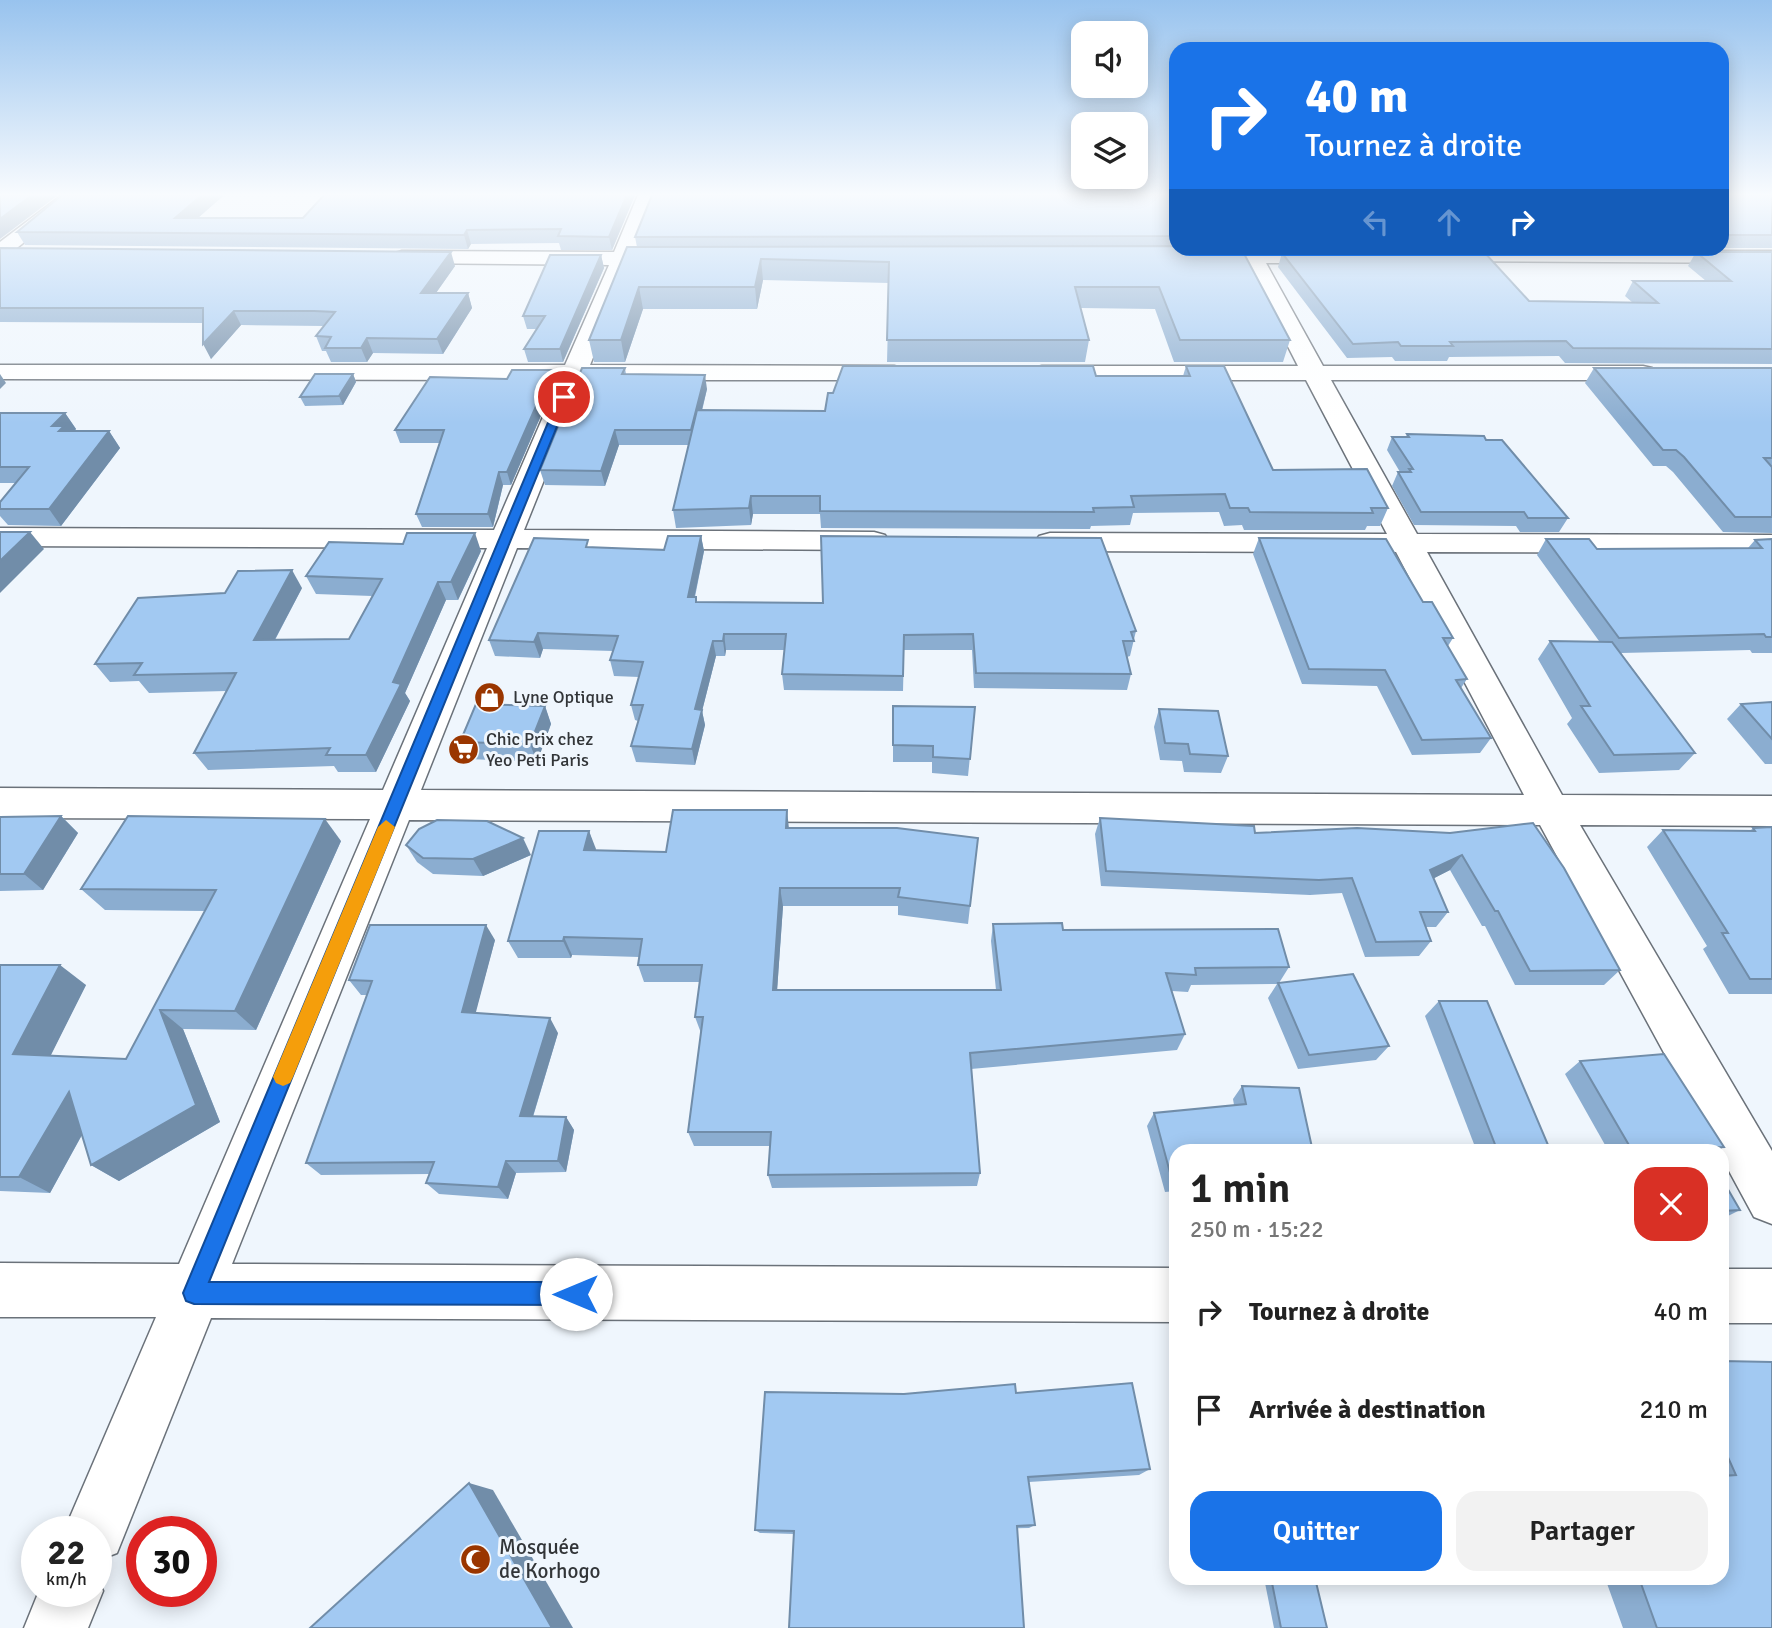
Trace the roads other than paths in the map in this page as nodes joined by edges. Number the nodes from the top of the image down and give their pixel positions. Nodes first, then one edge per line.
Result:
1 (616, 271) edge
2 (1259, 271) edge
3 (0, 372) edge
4 (574, 373) junction
5 (923, 373) edge
6 (1021, 373) edge
7 (1315, 373) junction
8 (1661, 373) edge
9 (0, 537) edge
10 (505, 540) junction
11 (908, 542) edge
12 (1019, 542) edge
13 (1408, 544) junction
14 (1772, 544) edge
15 (0, 803) edge
16 (396, 805) junction
17 (1551, 810) junction
18 (1772, 811) edge
19 (1772, 1199) edge
20 (0, 1290) edge
21 (194, 1293) junction
22 (1169, 1295) edge
23 (1729, 1296) edge
24 (1772, 1296) edge
25 (101, 1516) edge
26 (65, 1607) edge
27 (56, 1628) edge

1 - 4 street
2 - 7 street
3 - 4 street
4 - 5 street
4 - 10 street
6 - 7 street
7 - 8 street
7 - 13 street
9 - 10 street
10 - 11 street
10 - 16 street
12 - 13 street
13 - 14 street
13 - 17 street
15 - 16 street
16 - 17 street
16 - 21 street
17 - 18 street
17 - 19 street
20 - 21 street
21 - 22 street
21 - 25 street
23 - 24 street
26 - 27 street

